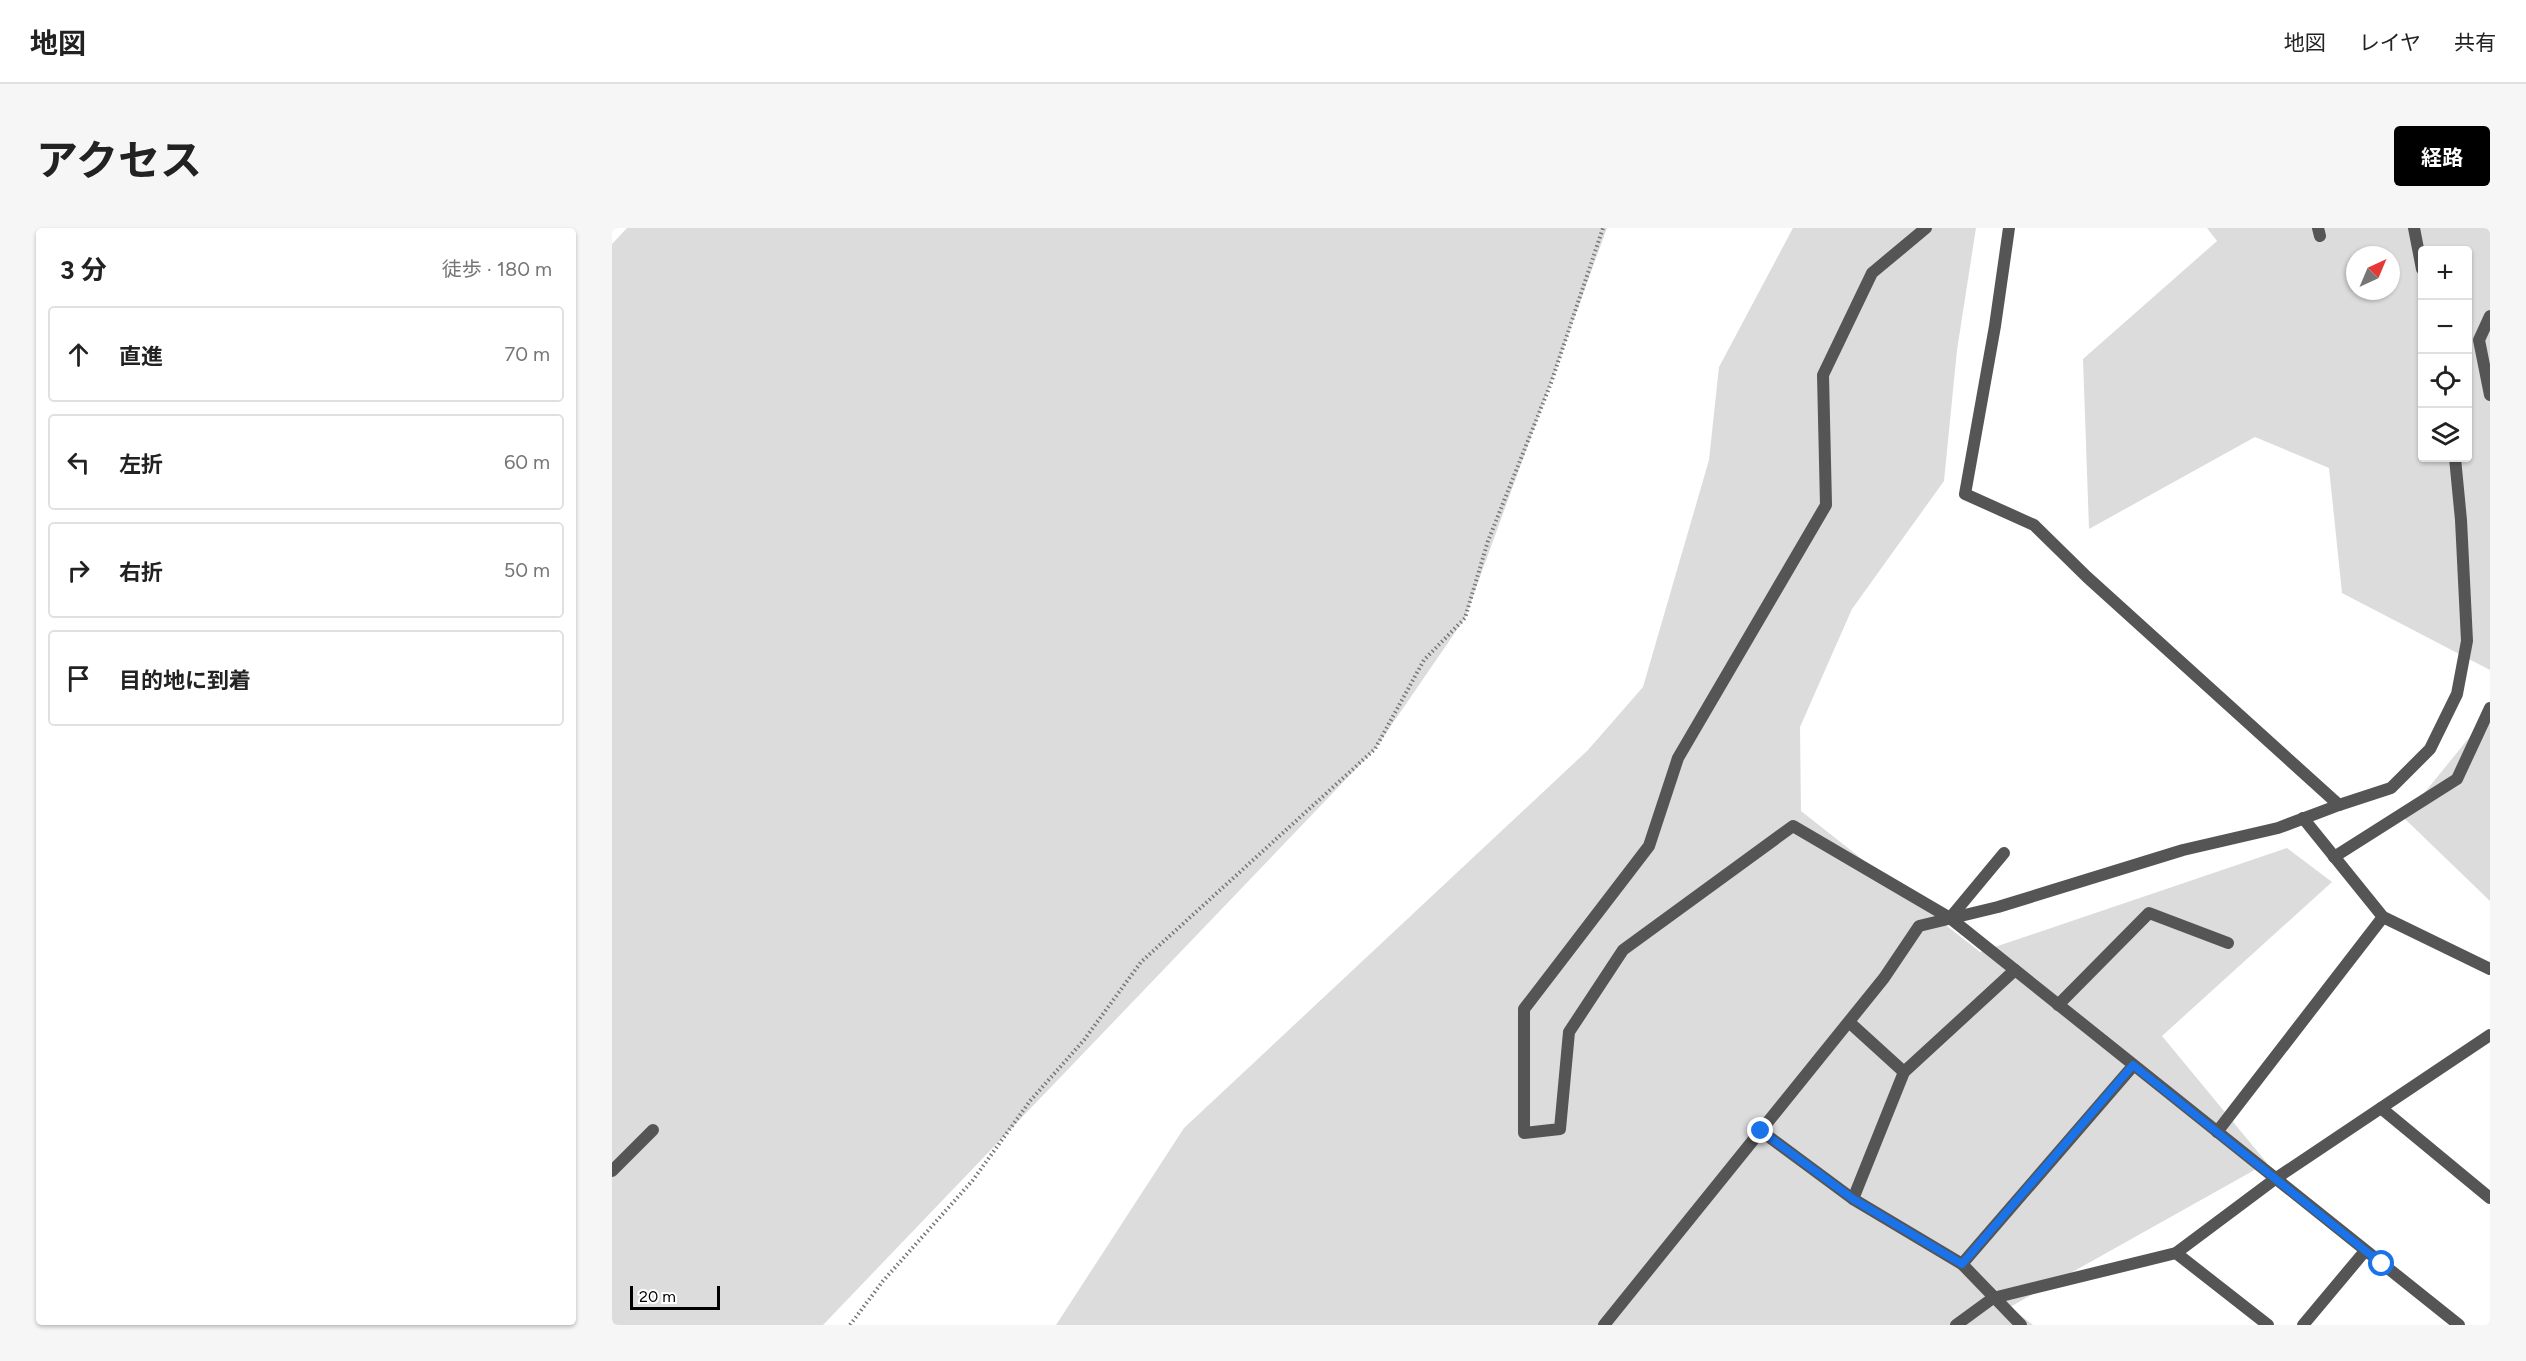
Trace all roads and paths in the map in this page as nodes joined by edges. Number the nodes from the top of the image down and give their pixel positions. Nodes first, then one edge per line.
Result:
1 (1603, 228) edge
2 (1926, 228) edge
3 (2009, 228) edge
4 (2414, 228) edge
5 (2418, 248) edge
6 (2490, 316) edge
7 (2490, 395) edge
8 (2455, 462) edge
9 (2490, 708) edge
10 (2339, 805) junction
11 (2303, 818) junction
12 (2004, 853) dead end
13 (2334, 857) junction
14 (2383, 917) junction
15 (1950, 918) junction
16 (2228, 943) dead end
17 (2490, 969) edge
18 (2015, 970) junction
19 (2058, 1005) junction
20 (1849, 1022) junction
21 (2490, 1035) edge
22 (2133, 1065) junction
23 (1904, 1072) junction
24 (2381, 1108) junction
25 (653, 1130) dead end
26 (1761, 1131) junction
27 (2217, 1132) junction
28 (612, 1172) edge
29 (2275, 1179) junction
30 (2490, 1198) edge
31 (1853, 1199) junction
32 (2364, 1251) junction
33 (2176, 1253) junction
34 (1962, 1264) junction
35 (1993, 1298) junction
36 (850, 1325) edge
37 (1604, 1325) edge
38 (1956, 1325) edge
39 (2021, 1325) edge
40 (2268, 1325) edge
41 (2302, 1325) edge
42 (2459, 1325) edge

1 - 36 path
2 - 15 street
3 - 10 street
4 - 5 street
6 - 7 street
8 - 10 street
9 - 13 street
10 - 11 street
11 - 13 street
11 - 15 street
12 - 15 street
13 - 14 street
14 - 17 street
14 - 27 street
15 - 18 street
15 - 20 street
16 - 19 street
18 - 19 street
18 - 23 street
19 - 22 street
20 - 23 street
20 - 26 street
21 - 24 street
22 - 27 street
22 - 34 street
23 - 31 street
24 - 29 street
24 - 30 street
25 - 28 street
26 - 31 street
26 - 37 street
27 - 29 street
29 - 32 street
29 - 33 street
31 - 34 street
32 - 41 street
32 - 42 street
33 - 35 street
33 - 40 street
34 - 35 street
35 - 38 street
35 - 39 street

